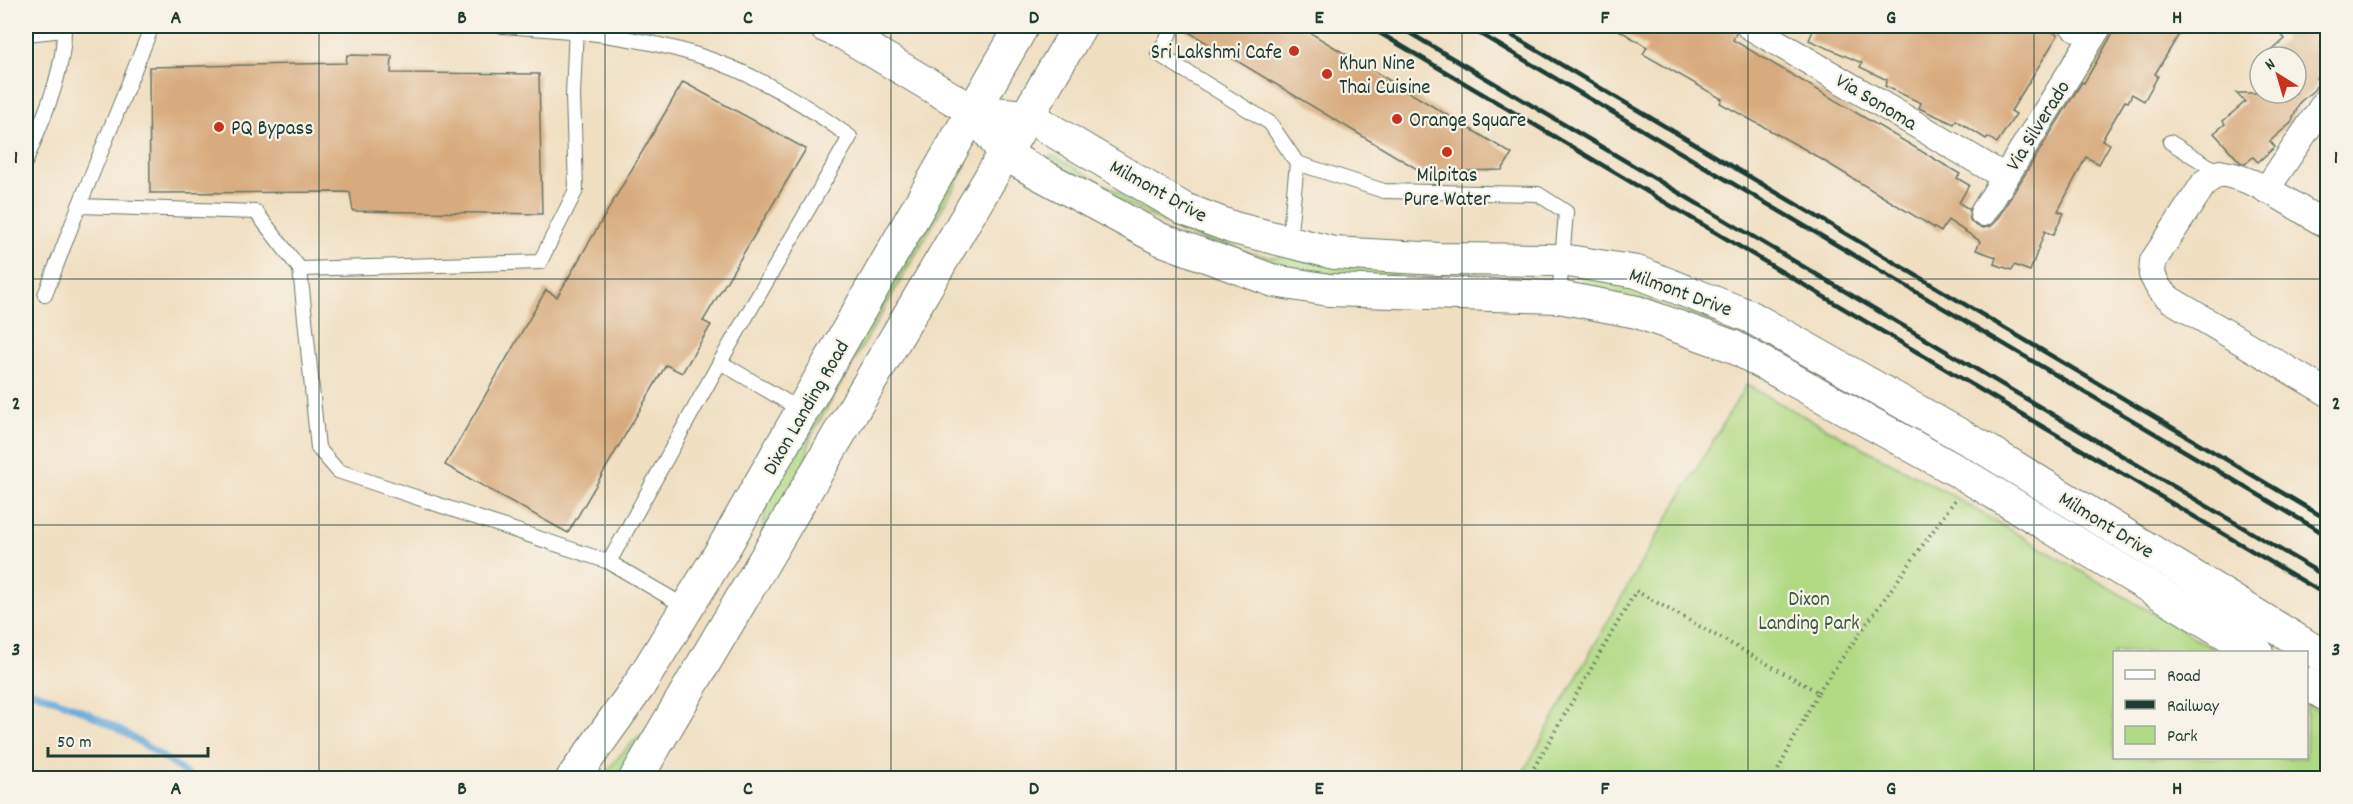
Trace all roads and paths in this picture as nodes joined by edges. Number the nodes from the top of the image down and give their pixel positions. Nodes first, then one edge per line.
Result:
1 (152, 26) edge
2 (502, 26) edge
3 (825, 26) edge
4 (1022, 26) edge
5 (1080, 26) edge
6 (1174, 26) edge
7 (1749, 26) edge
8 (64, 28) edge
9 (576, 28) edge
10 (2088, 29) edge
11 (26, 34) edge
12 (2328, 98) edge
13 (974, 111) junction
14 (1028, 116) junction
15 (2170, 142) dead end
16 (1005, 154) junction
17 (26, 161) edge
18 (1298, 163) junction
19 (2220, 172) junction
20 (2005, 177) junction
21 (2266, 189) junction
22 (79, 206) junction
23 (1983, 213) dead end
24 (2328, 226) edge
25 (1289, 242) junction
26 (1562, 260) junction
27 (300, 269) junction
28 (45, 295) dead end
29 (1559, 297) junction
30 (720, 362) junction
31 (2328, 393) edge
32 (802, 411) junction
33 (1956, 498) dead end
34 (609, 562) junction
35 (686, 607) junction
36 (2255, 651) edge
37 (2328, 659) edge
38 (2308, 684) edge
39 (1818, 692) junction
40 (2328, 696) edge
41 (573, 778) edge
42 (636, 778) edge
43 (1528, 778) edge
44 (1774, 778) edge

1 - 22 lane
2 - 9 lane
3 - 13 street, Milmont Drive
4 - 13 main road, Dixon Landing Road
5 - 14 main road, Dixon Landing Road
6 - 18 lane
7 - 20 street, Via Sonoma
8 - 11 lane
8 - 17 lane
9 - 27 lane
9 - 30 lane
10 - 20 street, Via Silverado
12 - 21 street
13 - 14 street, Milmont Drive
13 - 16 street, Milmont Drive
13 - 32 main road, Dixon Landing Road
14 - 16 main road, Dixon Landing Road
14 - 25 street, Milmont Drive
15 - 19 lane
16 - 29 street, Milmont Drive
16 - 42 main road, Dixon Landing Road
18 - 25 lane
18 - 26 lane
19 - 21 street
19 - 31 street
20 - 23 street, Via Silverado
21 - 24 street
22 - 27 lane
22 - 28 lane
25 - 26 street, Milmont Drive
26 - 29 lane
26 - 37 street, Milmont Drive
27 - 34 lane
29 - 36 street, Milmont Drive
30 - 32 lane
30 - 34 lane
32 - 35 main road, Dixon Landing Road
33 - 39 path
34 - 35 lane
35 - 41 main road, Dixon Landing Road
38 - 40 street
39 - 43 path
39 - 44 path

